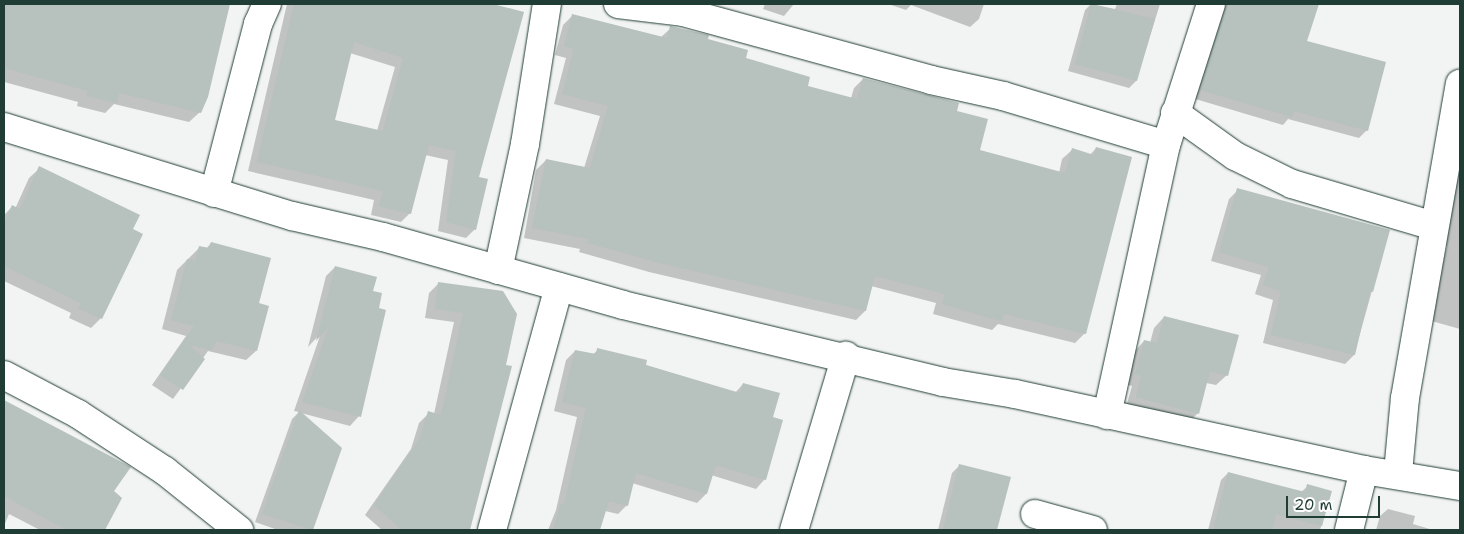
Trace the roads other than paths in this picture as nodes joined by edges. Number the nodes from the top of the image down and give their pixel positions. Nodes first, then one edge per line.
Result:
1 (267, 4) edge
2 (547, 4) edge
3 (618, 4) edge
4 (1210, 4) edge
5 (1460, 84) edge
6 (1175, 113) junction
7 (4, 127) edge
8 (1166, 145) junction
9 (214, 194) junction
10 (1434, 226) junction
11 (498, 270) junction
12 (559, 287) junction
13 (846, 356) junction
14 (4, 375) edge
15 (1107, 415) junction
16 (1364, 470) junction
17 (1398, 474) junction
18 (1460, 486) edge
19 (1035, 514) dead end
20 (239, 530) edge
21 (492, 530) edge
22 (794, 530) edge
23 (1093, 530) edge
24 (1349, 530) edge

1 - 9 street
2 - 11 street
3 - 8 street
4 - 6 street
5 - 10 street
6 - 8 street
6 - 10 street
7 - 9 street
8 - 15 street
9 - 11 street
10 - 17 street
11 - 12 street
12 - 13 street
12 - 21 street
13 - 15 street
13 - 22 street
14 - 20 street
15 - 16 street
16 - 17 street
16 - 24 street
17 - 18 street
19 - 23 street

